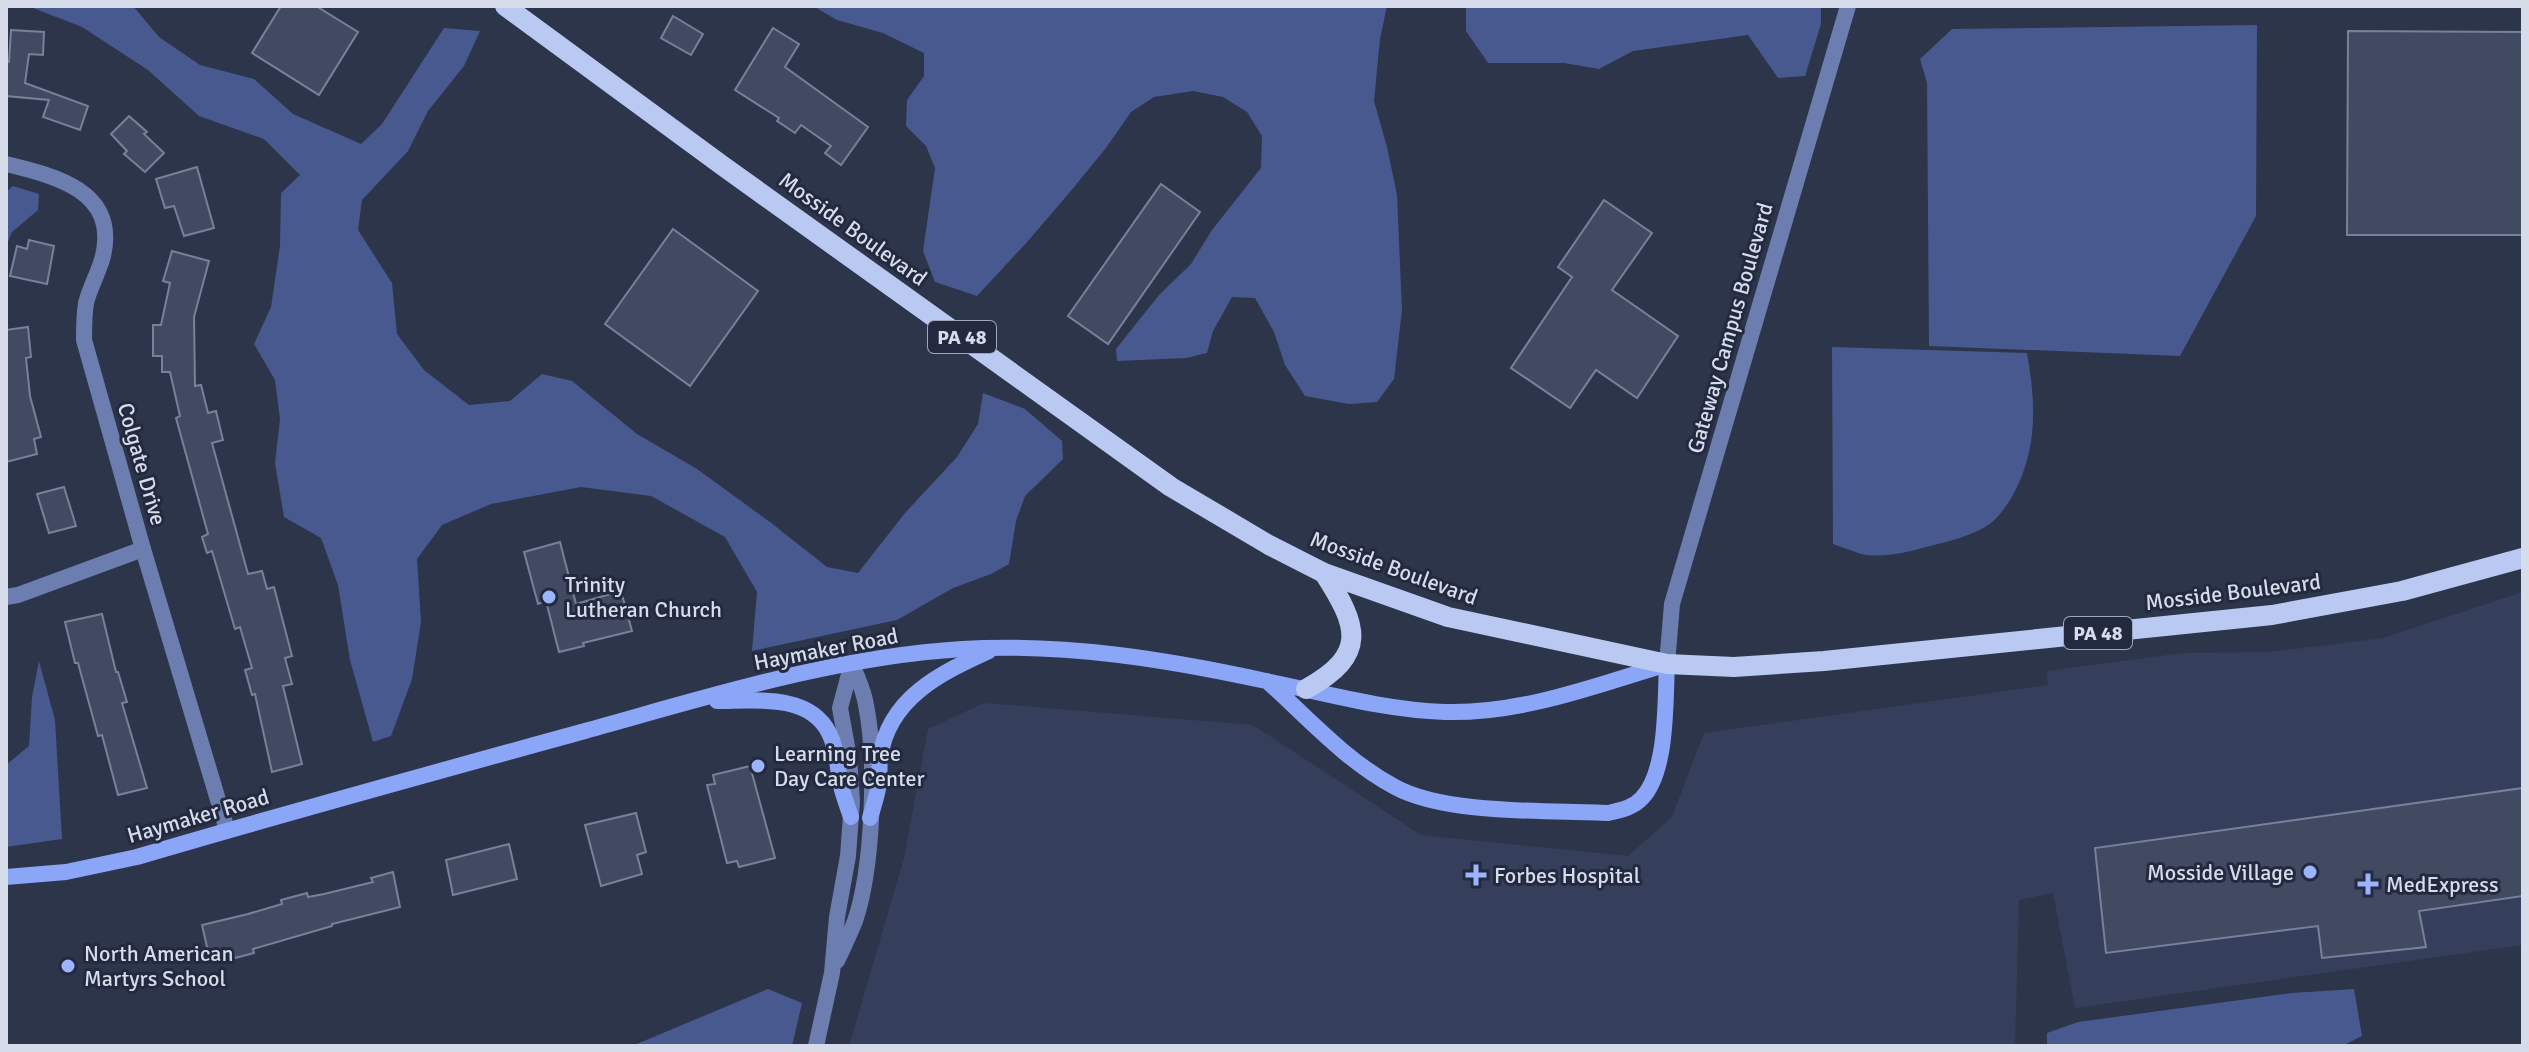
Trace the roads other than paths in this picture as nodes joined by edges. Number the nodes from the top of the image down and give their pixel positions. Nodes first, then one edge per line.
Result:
1 (505, 6) edge
2 (1848, 6) edge
3 (6, 164) edge
4 (143, 549) junction
5 (2523, 558) edge
6 (1324, 573) junction
7 (6, 597) edge
8 (995, 648) junction
9 (852, 663) junction
10 (1667, 664) junction
11 (1267, 681) junction
12 (1306, 689) junction
13 (691, 701) junction
14 (851, 817) junction
15 (870, 818) junction
16 (227, 830) junction
17 (6, 877) edge
18 (832, 973) junction
19 (816, 1046) edge

1 - 6 main road, Mosside Boulevard / PA 48
2 - 10 street, Gateway Campus Boulevard
3 - 4 street, Colgate Drive
4 - 7 street
4 - 16 street, Colgate Drive
5 - 10 main road, Mosside Boulevard / PA 48
6 - 10 main road, Mosside Boulevard / PA 48
6 - 12 main road
8 - 9 main road, Haymaker Road
8 - 11 main road, Haymaker Road
8 - 15 main road
9 - 13 main road, Haymaker Road
9 - 14 street
9 - 15 street
10 - 11 main road
10 - 12 main road, Haymaker Road
11 - 12 main road, Haymaker Road
13 - 14 main road
13 - 16 main road, Haymaker Road
14 - 18 street
15 - 18 street
16 - 17 main road, Haymaker Road
18 - 19 street

